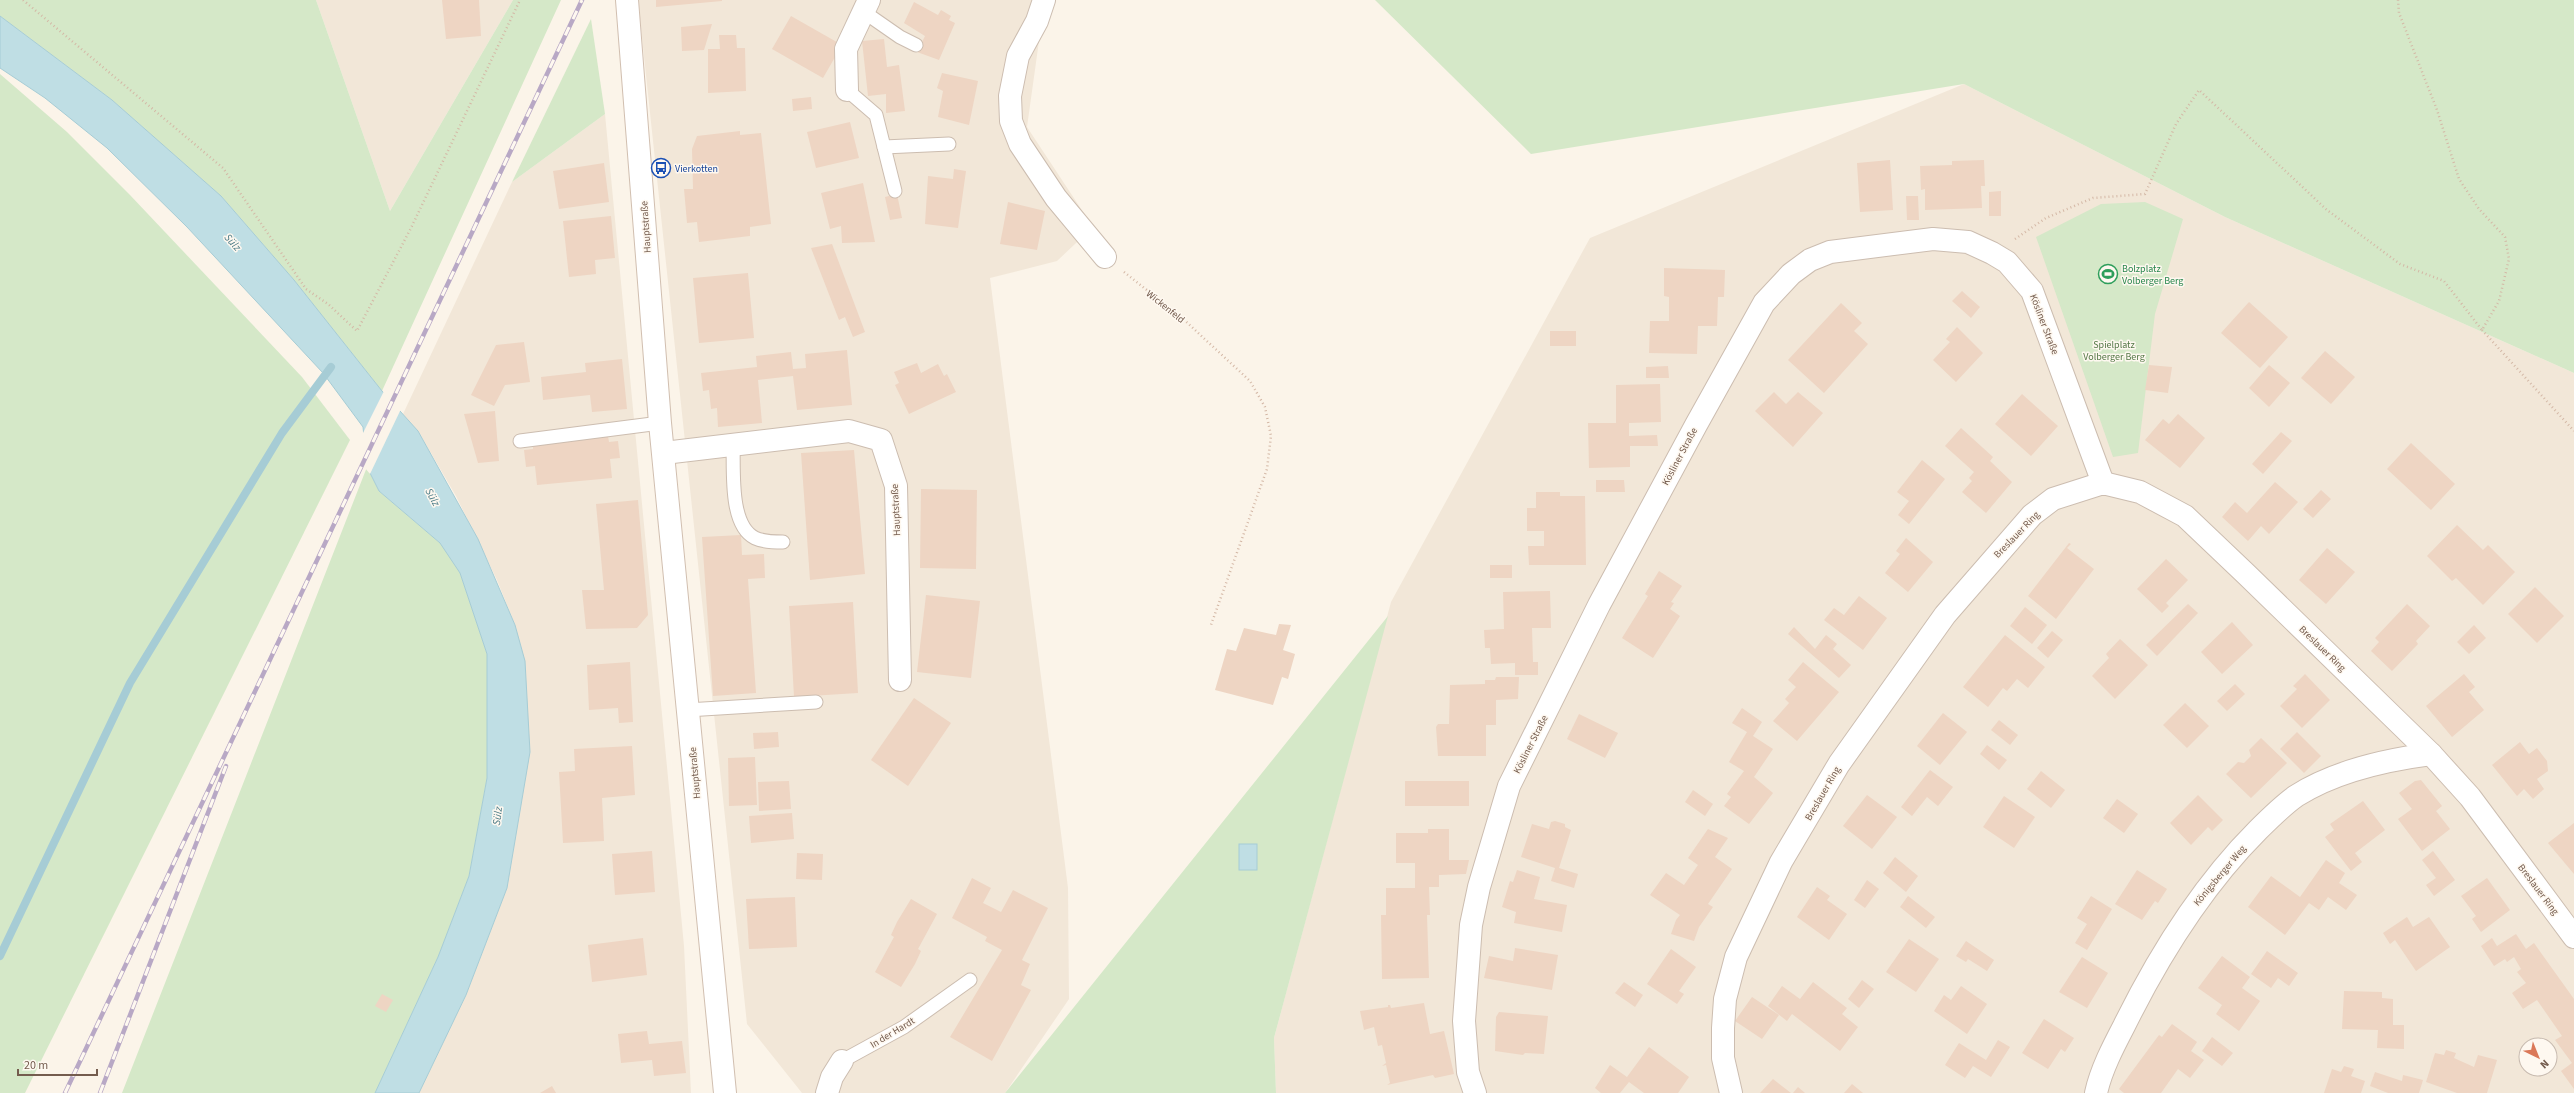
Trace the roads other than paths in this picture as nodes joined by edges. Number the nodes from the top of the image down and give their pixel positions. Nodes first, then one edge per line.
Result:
1 (627, 0) edge
2 (1044, 0) edge
3 (866, 6) edge
4 (916, 44) dead end
5 (847, 90) joint
6 (949, 144) dead end
7 (884, 147) junction
8 (895, 191) dead end
9 (1105, 257) road end
10 (660, 423) junction
11 (520, 441) dead end
12 (733, 445) junction
13 (664, 453) junction
14 (2103, 483) junction
15 (783, 542) dead end
16 (900, 680) dead end
17 (816, 702) dead end
18 (688, 710) junction
19 (2431, 754) junction
20 (2574, 937) edge
21 (970, 980) dead end
22 (842, 1061) joint
23 (725, 1093) edge
24 (827, 1093) edge
25 (1475, 1093) edge
26 (1731, 1093) edge
27 (2096, 1093) edge

1 - 10 street, Hauptstraße
2 - 9 street
3 - 4 lane
3 - 5 street
5 - 7 lane
6 - 7 lane
7 - 8 lane
10 - 11 lane
10 - 13 street, Hauptstraße
12 - 13 street, Hauptstraße
12 - 15 lane
12 - 16 street, Hauptstraße
13 - 18 street, Hauptstraße
14 - 19 street, Breslauer Ring
14 - 25 street, Kösliner Straße
14 - 26 street, Breslauer Ring
17 - 18 lane
18 - 23 street, Hauptstraße
19 - 20 street, Breslauer Ring
19 - 27 street, Königsberger Weg
21 - 22 lane, In der Hardt
22 - 24 street, In der Hardt

